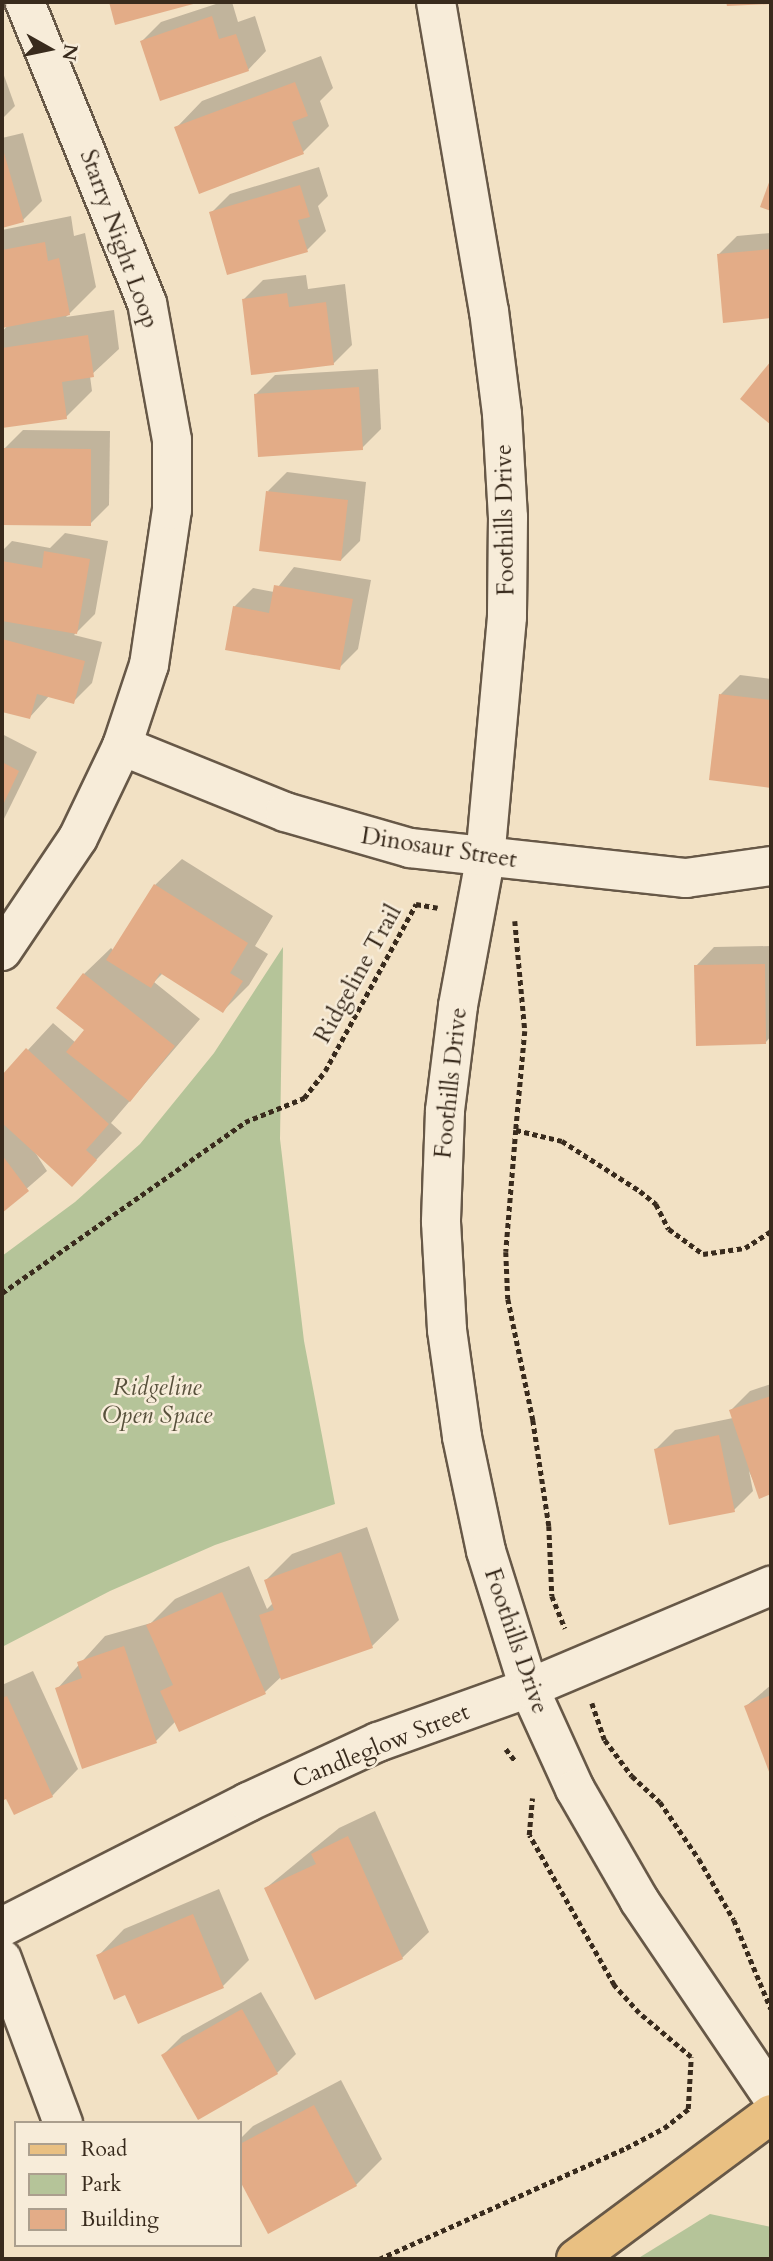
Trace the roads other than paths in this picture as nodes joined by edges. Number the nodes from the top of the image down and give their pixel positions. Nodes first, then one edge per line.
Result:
1 (25, 2) edge
2 (436, 2) edge
3 (122, 746) junction
4 (485, 860) junction
5 (771, 866) edge
6 (2, 951) edge
7 (771, 1586) edge
8 (529, 1688) junction
9 (2, 1927) edge
10 (2, 1959) edge
11 (771, 2095) edge
12 (771, 2114) edge
13 (61, 2121) edge
14 (576, 2259) edge

1 - 3 street, Starry Night Loop
2 - 4 street, Foothills Drive
3 - 4 street, Dinosaur Street
3 - 6 street, Starry Night Loop
4 - 5 street, Dinosaur Street
4 - 8 street, Foothills Drive
7 - 8 street, Candleglow Street
8 - 9 street, Candleglow Street
8 - 11 street, Foothills Drive
10 - 13 street
12 - 14 main road

